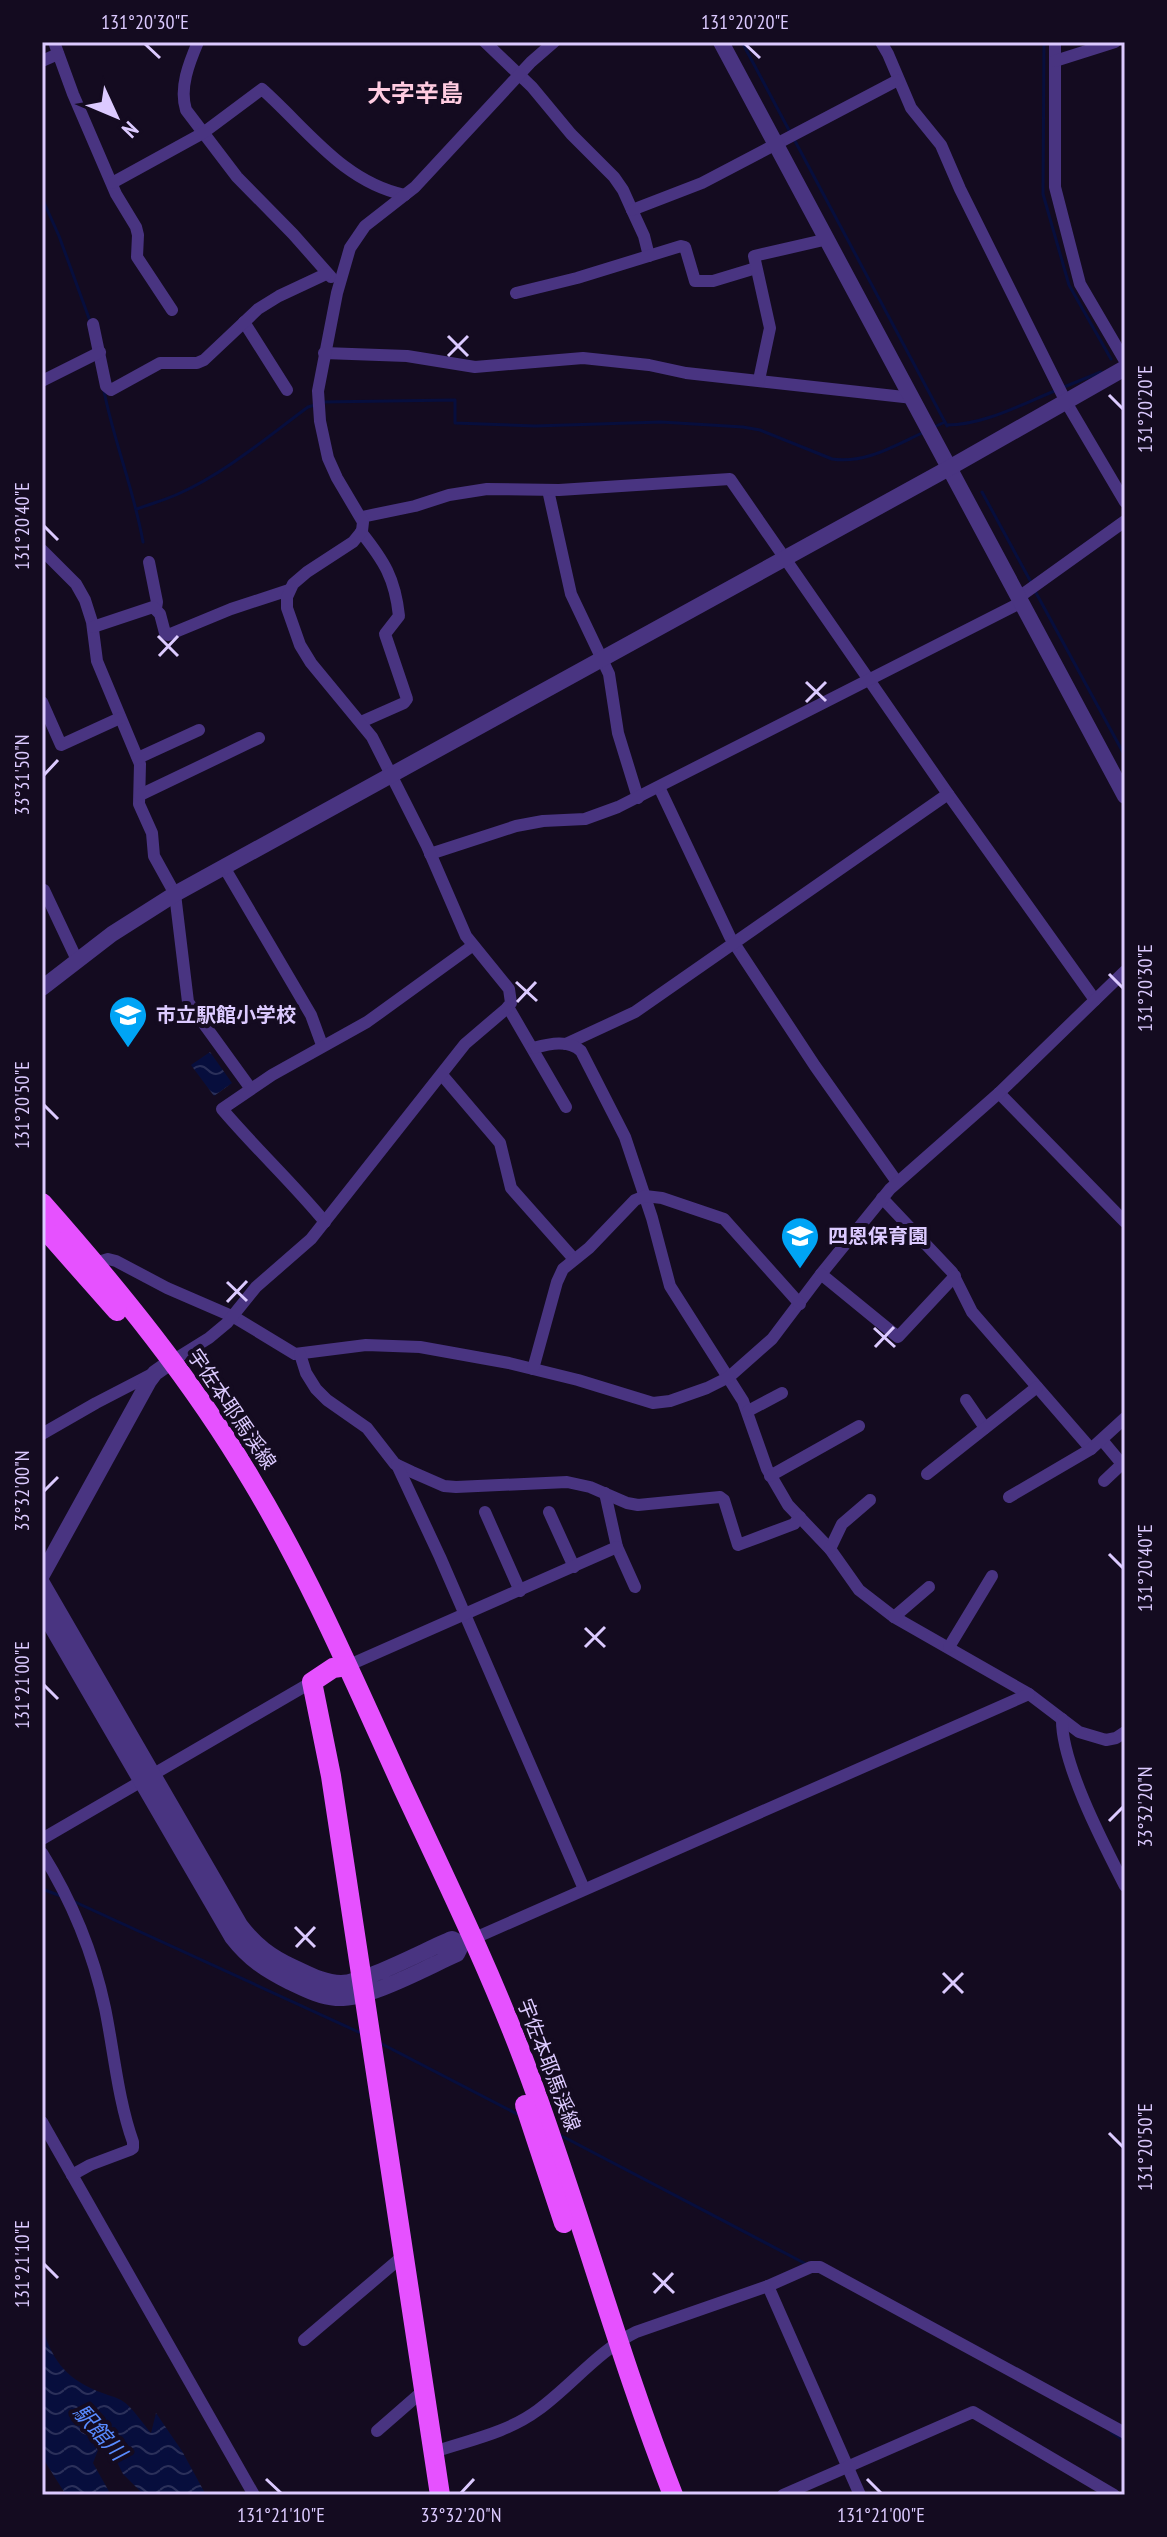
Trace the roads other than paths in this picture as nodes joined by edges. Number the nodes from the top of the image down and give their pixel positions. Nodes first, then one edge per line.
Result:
1 (198, 42) edge
2 (485, 42) edge
3 (554, 42) edge
4 (721, 42) edge
5 (881, 42) edge
6 (1055, 42) edge
7 (1115, 42) edge
8 (56, 48) edge
9 (42, 61) edge
10 (1055, 61) junction
11 (520, 75) junction
12 (898, 80) junction
13 (203, 133) junction
14 (775, 142) junction
15 (112, 183) junction
16 (405, 195) junction
17 (632, 210) junction
18 (828, 239) junction
19 (649, 256) junction
20 (756, 268) junction
21 (326, 274) junction
22 (340, 281) junction
23 (516, 293) dead end
24 (172, 310) dead end
25 (244, 322) junction
26 (93, 324) dead end
27 (100, 352) junction
28 (324, 353) junction
29 (1125, 361) edge
30 (1125, 368) edge
31 (759, 380) junction
32 (42, 381) edge
33 (287, 390) dead end
34 (913, 398) junction
35 (1066, 402) junction
36 (949, 468) junction
37 (548, 490) junction
38 (1125, 502) edge
39 (362, 517) junction
40 (1125, 521) edge
41 (361, 532) junction
42 (42, 550) edge
43 (784, 559) junction
44 (149, 562) dead end
45 (289, 590) junction
46 (1021, 599) junction
47 (156, 608) junction
48 (93, 627) junction
49 (601, 659) junction
50 (869, 678) junction
51 (42, 702) edge
52 (120, 718) junction
53 (361, 722) junction
54 (199, 730) dead end
55 (259, 738) dead end
56 (138, 758) junction
57 (390, 776) junction
58 (659, 787) junction
59 (948, 794) junction
60 (140, 795) junction
61 (1125, 796) edge
62 (638, 798) junction
63 (430, 854) junction
64 (224, 867) junction
65 (42, 891) edge
66 (175, 894) junction
67 (735, 944) junction
68 (472, 946) junction
69 (77, 960) junction
70 (1125, 971) edge
71 (42, 988) edge
72 (1095, 1000) junction
73 (508, 1007) junction
74 (566, 1044) junction
75 (322, 1045) junction
76 (533, 1048) junction
77 (442, 1075) junction
78 (251, 1089) junction
79 (999, 1093) junction
80 (566, 1107) dead end
81 (897, 1182) junction
82 (645, 1196) junction
83 (882, 1198) junction
84 (42, 1203) edge
85 (325, 1222) junction
86 (1125, 1222) edge
87 (42, 1226) edge
88 (574, 1259) junction
89 (95, 1263) junction
90 (821, 1274) junction
91 (955, 1276) junction
92 (800, 1304) junction
93 (234, 1317) junction
94 (300, 1354) junction
95 (162, 1367) junction
96 (533, 1369) junction
97 (729, 1377) junction
98 (1037, 1387) junction
99 (782, 1393) dead end
100 (966, 1400) dead end
101 (748, 1411) junction
102 (1125, 1418) edge
103 (859, 1426) dead end
104 (985, 1428) junction
105 (42, 1434) edge
106 (1102, 1440) junction
107 (1091, 1449) junction
108 (397, 1465) junction
109 (927, 1474) dead end
110 (770, 1476) junction
111 (1104, 1481) dead end
112 (605, 1493) junction
113 (1009, 1497) dead end
114 (870, 1500) dead end
115 (485, 1512) dead end
116 (549, 1512) dead end
117 (800, 1517) junction
118 (617, 1547) junction
119 (830, 1549) junction
120 (574, 1567) junction
121 (42, 1575) edge
122 (992, 1576) dead end
123 (42, 1583) edge
124 (635, 1587) dead end
125 (929, 1587) dead end
126 (520, 1591) junction
127 (42, 1610) edge
128 (465, 1616) junction
129 (894, 1617) junction
130 (949, 1647) junction
131 (340, 1667) junction
132 (312, 1682) junction
133 (1029, 1694) junction
134 (1062, 1719) junction
135 (1125, 1732) edge
136 (148, 1779) junction
137 (42, 1839) edge
138 (42, 1853) edge
139 (1125, 1886) edge
140 (584, 1889) junction
141 (467, 1941) junction
142 (362, 1986) junction
143 (42, 2122) edge
144 (72, 2175) junction
145 (404, 2255) junction
146 (768, 2286) junction
147 (304, 2340) dead end
148 (612, 2348) junction
149 (424, 2390) junction
150 (377, 2431) dead end
151 (1125, 2433) edge
152 (434, 2452) junction
153 (847, 2466) junction
154 (254, 2495) edge
155 (440, 2495) edge
156 (658, 2495) edge
157 (673, 2495) edge
158 (783, 2495) edge
159 (860, 2495) edge
160 (1114, 2495) edge

1 - 13 street
2 - 11 street
3 - 11 street
4 - 14 street
5 - 12 street
6 - 10 street
7 - 10 street
8 - 9 street
8 - 15 street
10 - 29 street
11 - 16 street
11 - 17 street
12 - 14 street
12 - 35 street
13 - 15 street
13 - 16 street
13 - 21 street
14 - 17 street
14 - 18 street
15 - 24 street
16 - 22 street
17 - 19 street
18 - 20 street
18 - 34 street
19 - 20 street
19 - 23 street
20 - 31 street
21 - 22 street
21 - 25 street
22 - 28 street
25 - 27 street
25 - 33 street
26 - 27 street
27 - 32 street
28 - 31 street
28 - 39 street
30 - 35 street
31 - 34 street
34 - 36 street
35 - 36 street
35 - 38 street
36 - 43 street
36 - 46 street
37 - 39 street
37 - 43 street
37 - 49 street
39 - 41 street
40 - 46 street
41 - 45 street
41 - 53 street
42 - 48 street
43 - 49 street
43 - 50 street
44 - 47 street
45 - 47 street
45 - 53 street
46 - 50 street
46 - 61 street
47 - 48 street
48 - 52 street
49 - 57 street
49 - 62 street
50 - 58 street
50 - 59 street
51 - 52 street
52 - 56 street
53 - 57 street
54 - 56 street
55 - 60 street
56 - 60 street
57 - 63 street
57 - 64 street
58 - 62 street
58 - 67 street
59 - 67 street
59 - 72 street
60 - 66 street
62 - 63 street
63 - 68 street
64 - 66 street
64 - 75 street
65 - 69 street
66 - 69 street
66 - 78 street
67 - 74 street
67 - 81 street
68 - 73 street
68 - 75 street
69 - 71 street
70 - 72 street
72 - 79 street
73 - 76 street
73 - 77 street
74 - 76 street
74 - 82 street
75 - 78 street
76 - 80 street
77 - 85 street
77 - 88 street
78 - 85 street
79 - 81 street
79 - 86 street
81 - 83 street
82 - 88 street
82 - 92 street
82 - 97 street
83 - 90 street
83 - 91 street
84 - 89 main road, 宇佐本耶馬渓線
85 - 93 street
87 - 95 main road, 宇佐本耶馬渓線
88 - 96 street
89 - 93 street
89 - 95 main road, 宇佐本耶馬渓線
90 - 91 street
90 - 92 street
91 - 98 street
92 - 97 street
93 - 94 street
93 - 95 street
94 - 96 street
94 - 108 street
95 - 105 street
95 - 121 street
95 - 131 main road, 宇佐本耶馬渓線
96 - 97 street
97 - 101 street
98 - 104 street
98 - 107 street
99 - 101 street
100 - 104 street
101 - 110 street
102 - 106 street
103 - 110 street
104 - 109 street
106 - 107 street
106 - 111 street
107 - 113 street
108 - 112 street
108 - 128 street
110 - 117 street
112 - 117 street
112 - 118 street
114 - 119 street
115 - 126 street
116 - 120 street
117 - 119 street
118 - 120 street
118 - 124 street
119 - 129 street
120 - 126 street
122 - 130 street
123 - 136 street
125 - 129 street
126 - 128 street
127 - 136 street
128 - 131 street
128 - 140 street
129 - 130 street
130 - 133 street
131 - 132 main road
131 - 141 main road, 宇佐本耶馬渓線
132 - 136 street
132 - 142 main road
133 - 134 street
133 - 140 street
134 - 135 street
134 - 139 street
136 - 137 street
136 - 142 street
138 - 144 street
140 - 141 street
141 - 142 street
141 - 148 main road, 宇佐本耶馬渓線
141 - 148 main road, 宇佐本耶馬渓線
142 - 145 main road
143 - 144 street
144 - 154 street
145 - 147 street
145 - 149 main road
146 - 148 street
146 - 151 street
146 - 153 street
148 - 152 street
148 - 156 main road, 宇佐本耶馬渓線
148 - 157 main road, 宇佐本耶馬渓線
149 - 150 street
149 - 152 main road
152 - 155 main road
153 - 158 street
153 - 159 street
153 - 160 street

